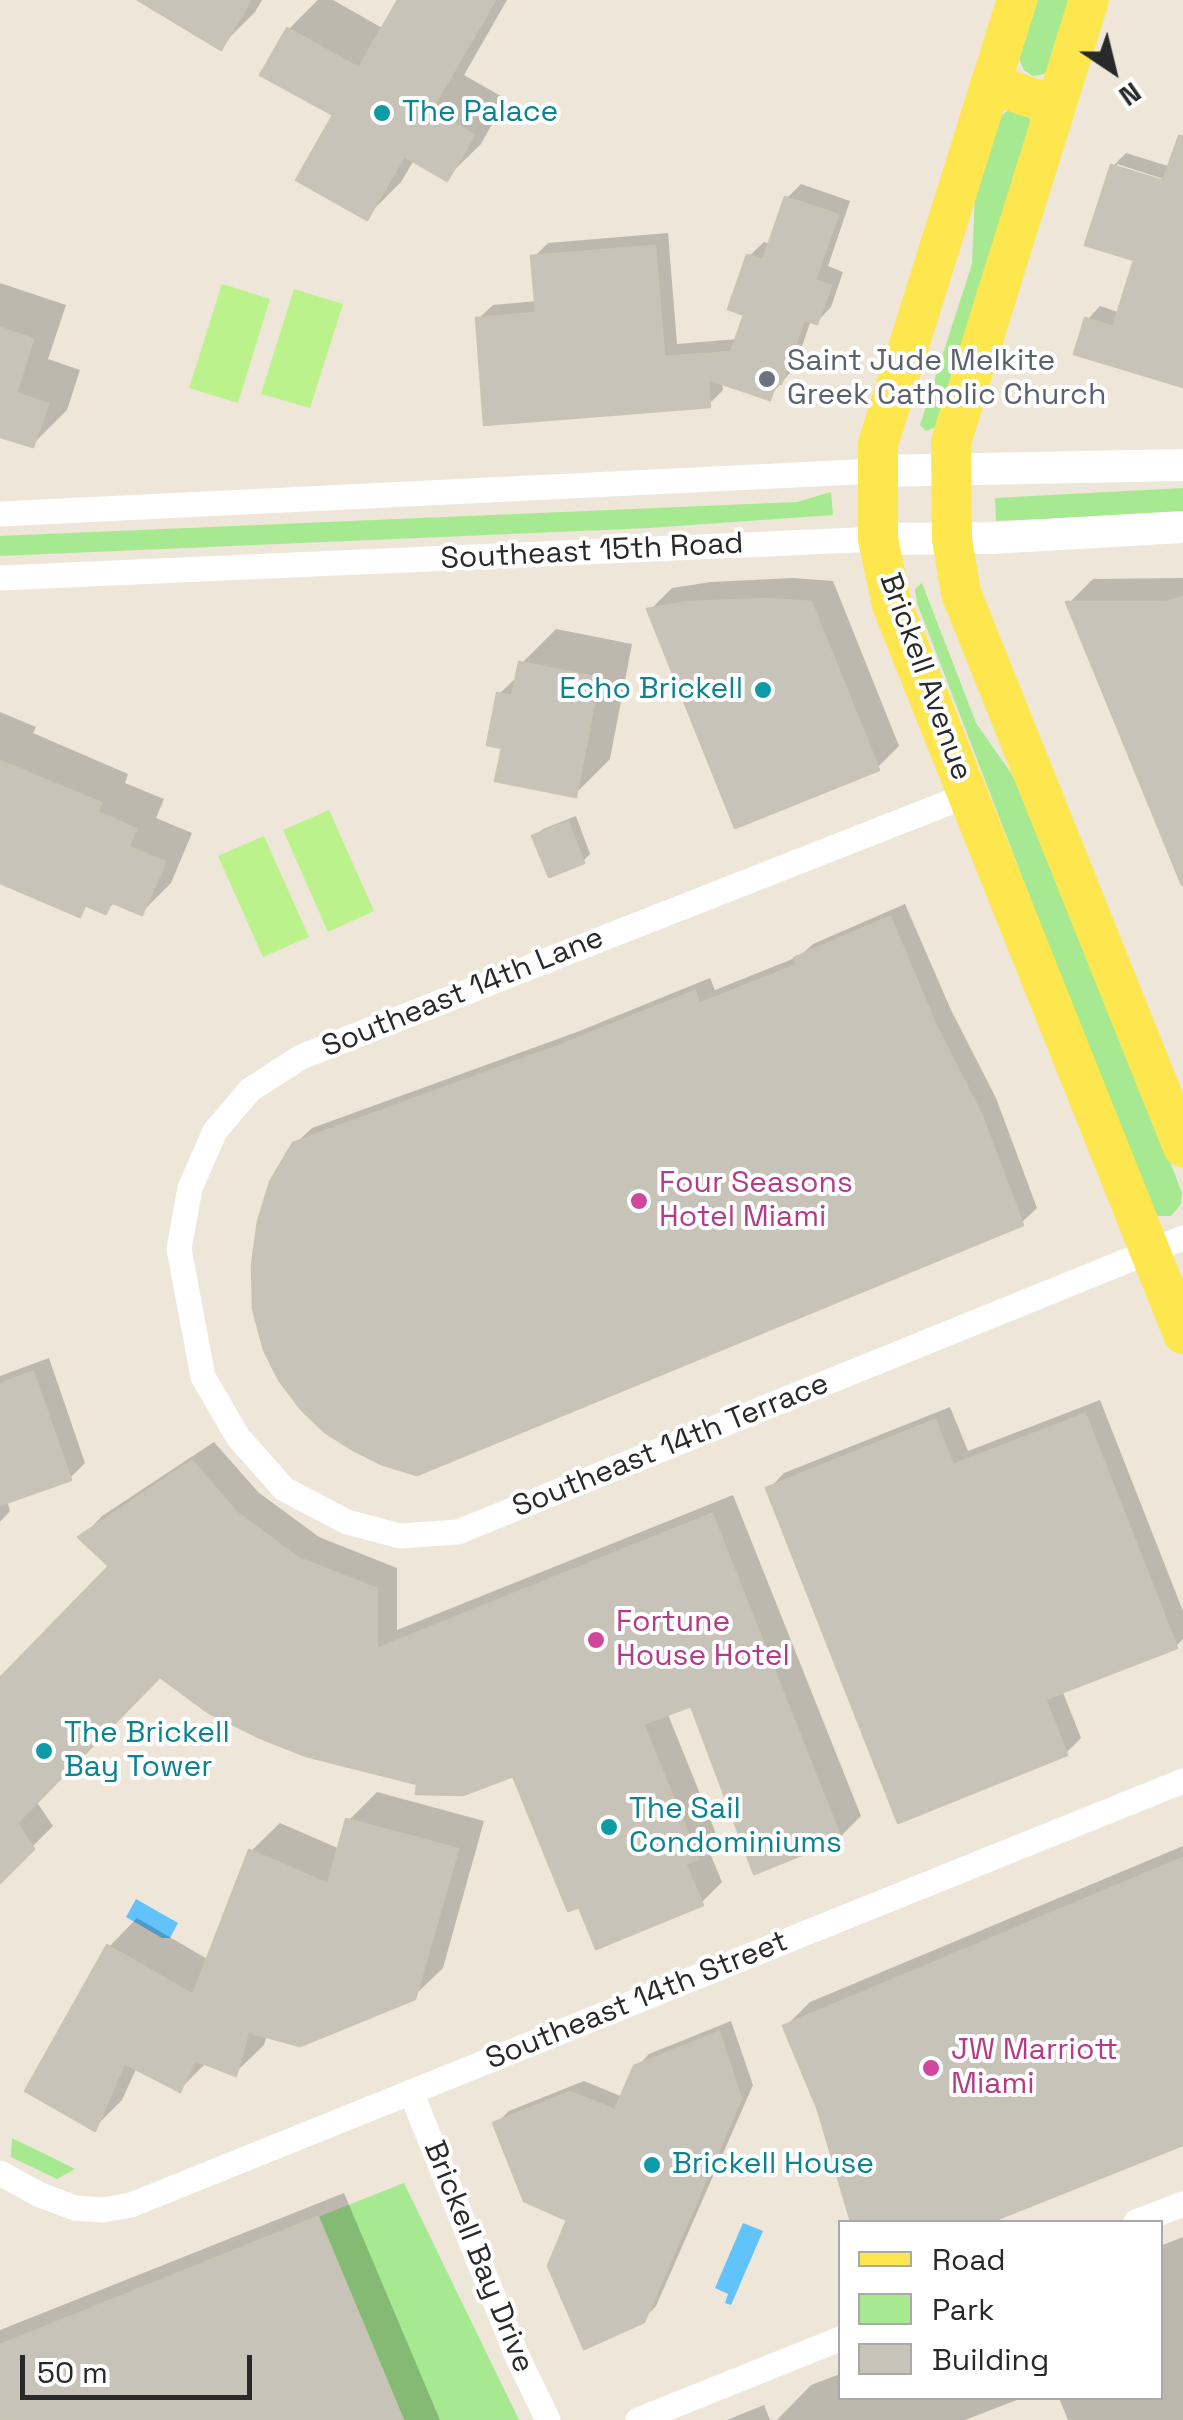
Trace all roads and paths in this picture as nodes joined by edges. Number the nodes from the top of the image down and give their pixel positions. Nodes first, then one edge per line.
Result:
1 (1017, 0) edge
2 (1089, 0) edge
3 (990, 84) junction
4 (1056, 106) junction
5 (1183, 465) edge
6 (876, 471) junction
7 (949, 472) junction
8 (0, 514) edge
9 (1183, 527) edge
10 (878, 539) junction
11 (952, 539) junction
12 (0, 578) edge
13 (968, 794) junction
14 (1183, 1147) edge
15 (1167, 1244) edge
16 (1183, 1334) edge
17 (203, 1376) joint
18 (1183, 1781) edge
19 (411, 2092) junction
20 (0, 2173) edge
21 (1183, 2204) edge
22 (1141, 2220) edge
23 (838, 2341) edge
24 (548, 2420) edge
25 (638, 2420) edge

1 - 3 main road, Brickell Avenue
2 - 4 main road, Brickell Avenue
3 - 4 main road
3 - 6 main road, Brickell Avenue
4 - 7 main road, Brickell Avenue
5 - 7 street
6 - 7 street
6 - 8 street
6 - 10 main road, Brickell Avenue
7 - 11 main road, Brickell Avenue
9 - 11 street, Southeast 15th Road
10 - 11 street, Southeast 15th Road
10 - 12 street, Southeast 15th Road
10 - 13 main road, Brickell Avenue
11 - 14 main road, Brickell Avenue
13 - 15 main road, Brickell Avenue
13 - 17 street, Southeast 14th Lane
15 - 16 main road, Brickell Avenue
15 - 17 street, Southeast 14th Terrace
18 - 19 street, Southeast 14th Street
19 - 20 street, Southeast 14th Street
19 - 24 street, Brickell Bay Drive
21 - 22 street
23 - 25 street

